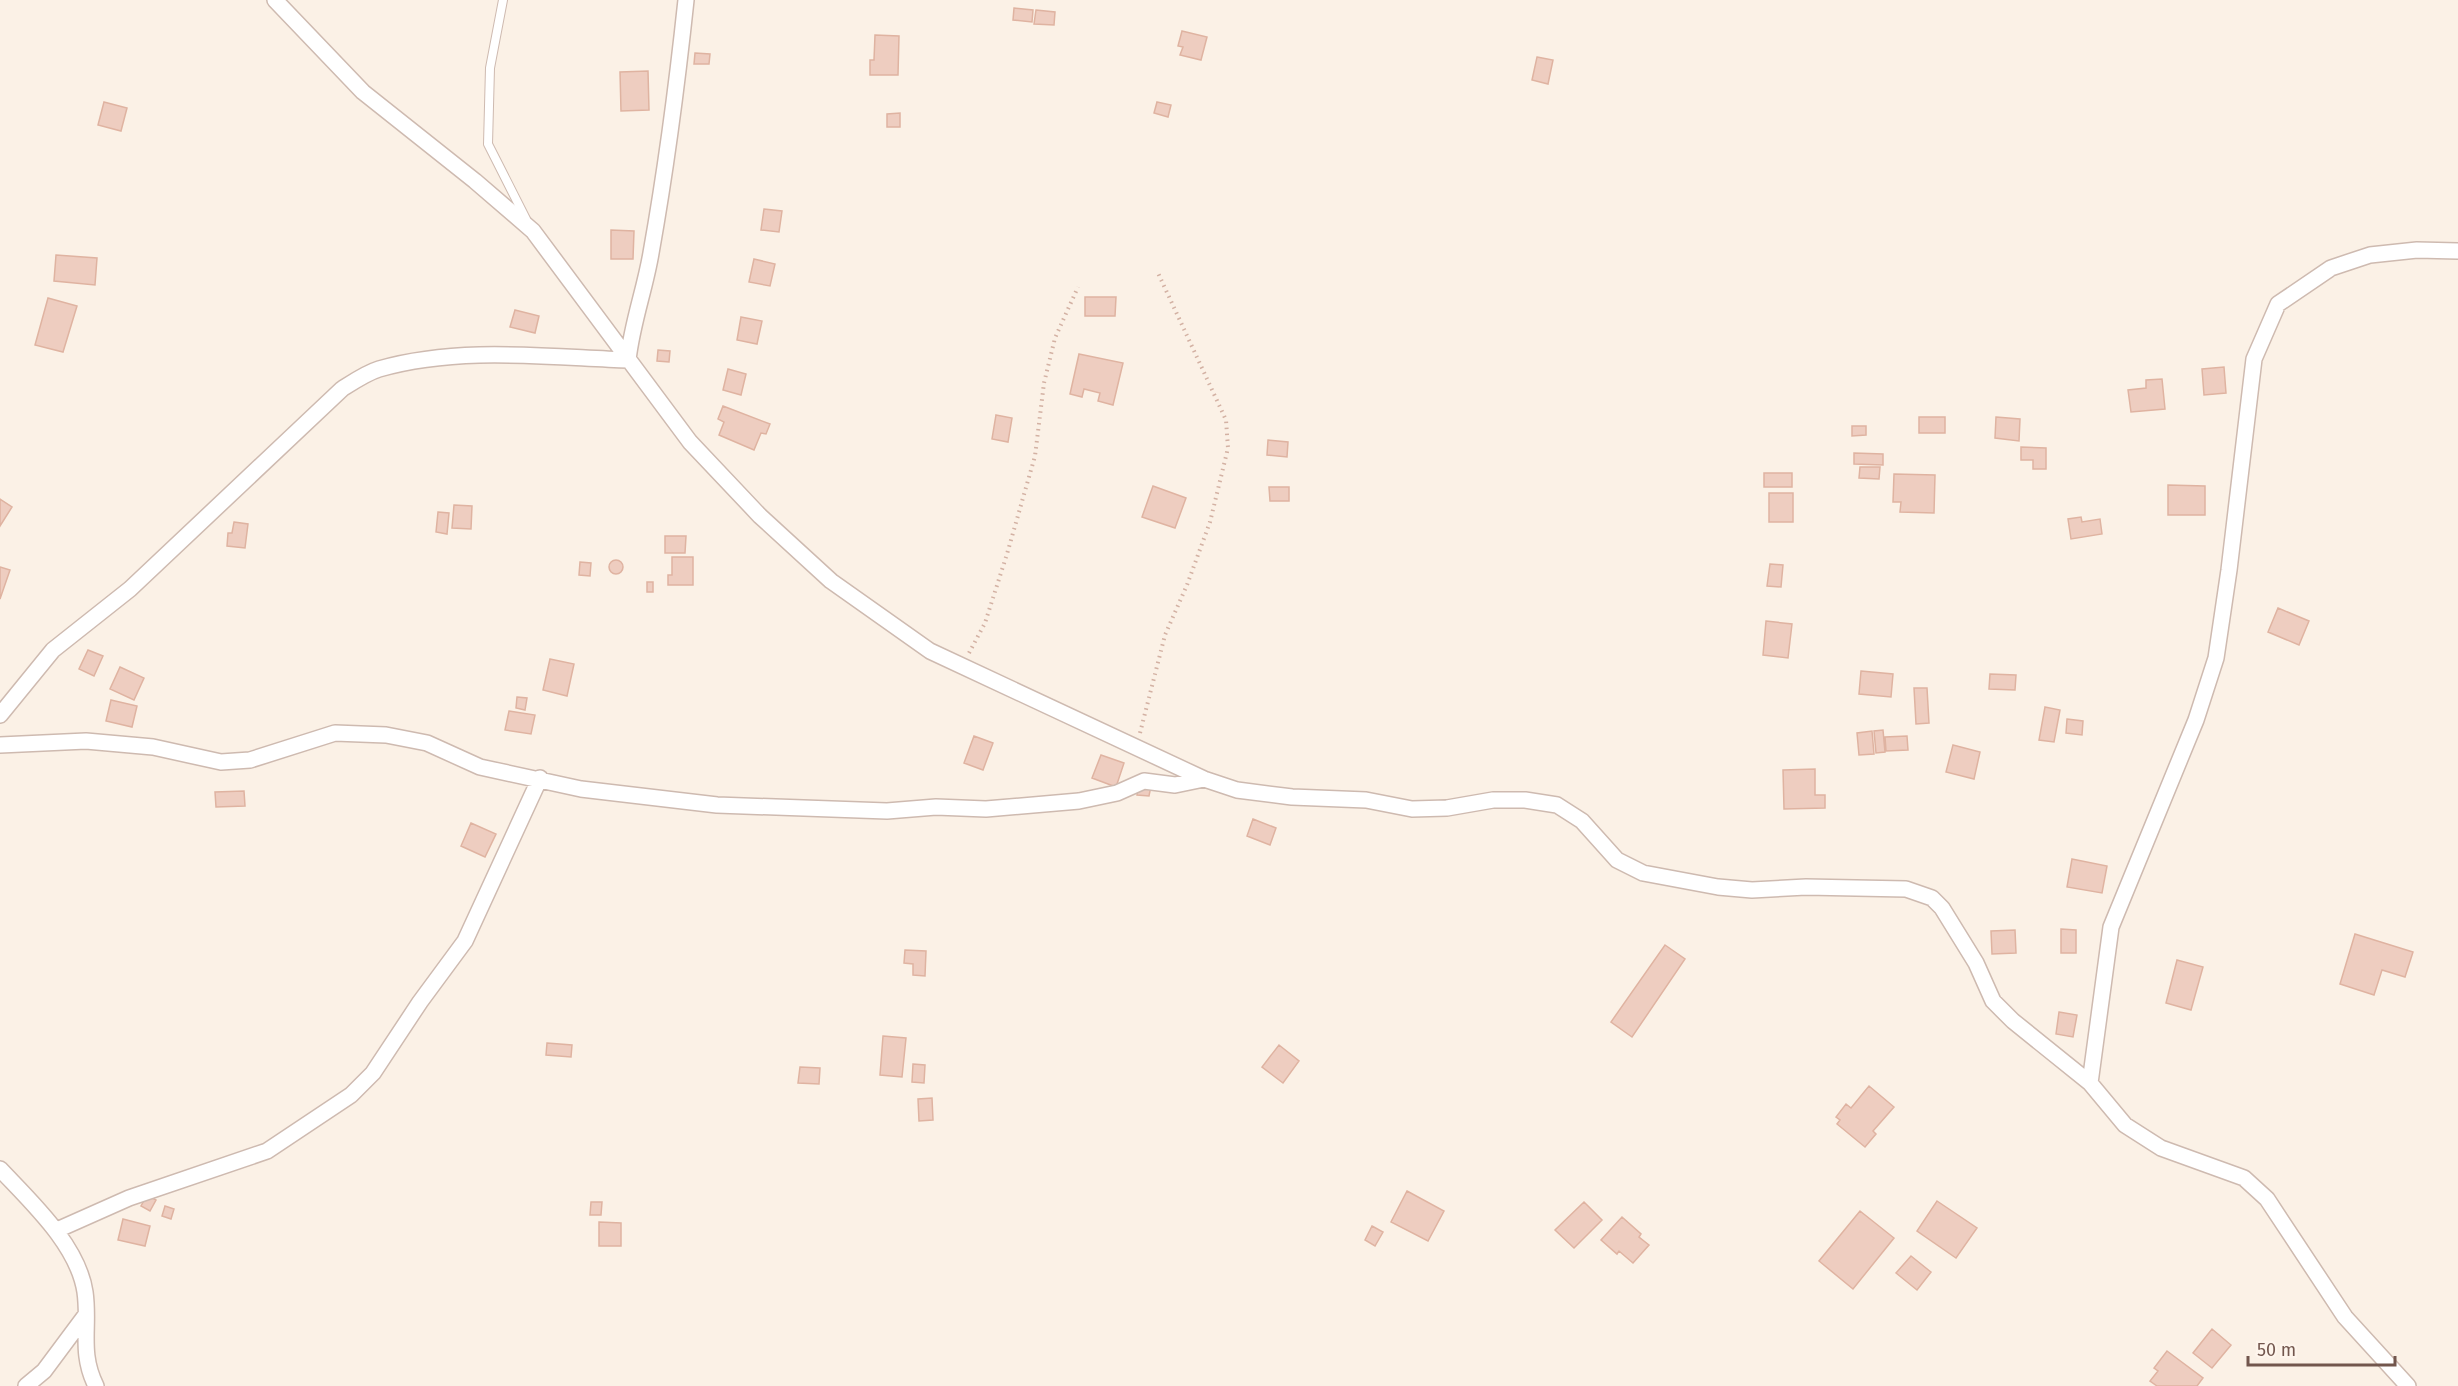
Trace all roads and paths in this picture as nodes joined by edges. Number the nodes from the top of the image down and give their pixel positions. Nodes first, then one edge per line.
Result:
1 (275, 0) edge
2 (503, 0) edge
3 (686, 0) edge
4 (533, 231) junction
5 (2458, 251) edge
6 (1158, 273) dead end
7 (1077, 287) dead end
8 (628, 360) junction
9 (962, 667) junction
10 (0, 715) edge
11 (0, 745) edge
12 (1136, 748) junction
13 (540, 778) junction
14 (1204, 779) junction
15 (2090, 1083) junction
16 (0, 1169) edge
17 (57, 1230) junction
18 (85, 1316) junction
19 (26, 1386) edge
20 (96, 1386) edge
21 (2408, 1386) edge

1 - 4 street
2 - 4 lane
3 - 8 street
4 - 8 street
5 - 15 street
6 - 12 path
7 - 9 path
8 - 9 street
8 - 10 street
9 - 12 street
11 - 13 street
12 - 14 street
13 - 14 street
13 - 17 street
14 - 15 street
15 - 21 street
16 - 17 street
17 - 18 street
18 - 19 street
18 - 20 street

